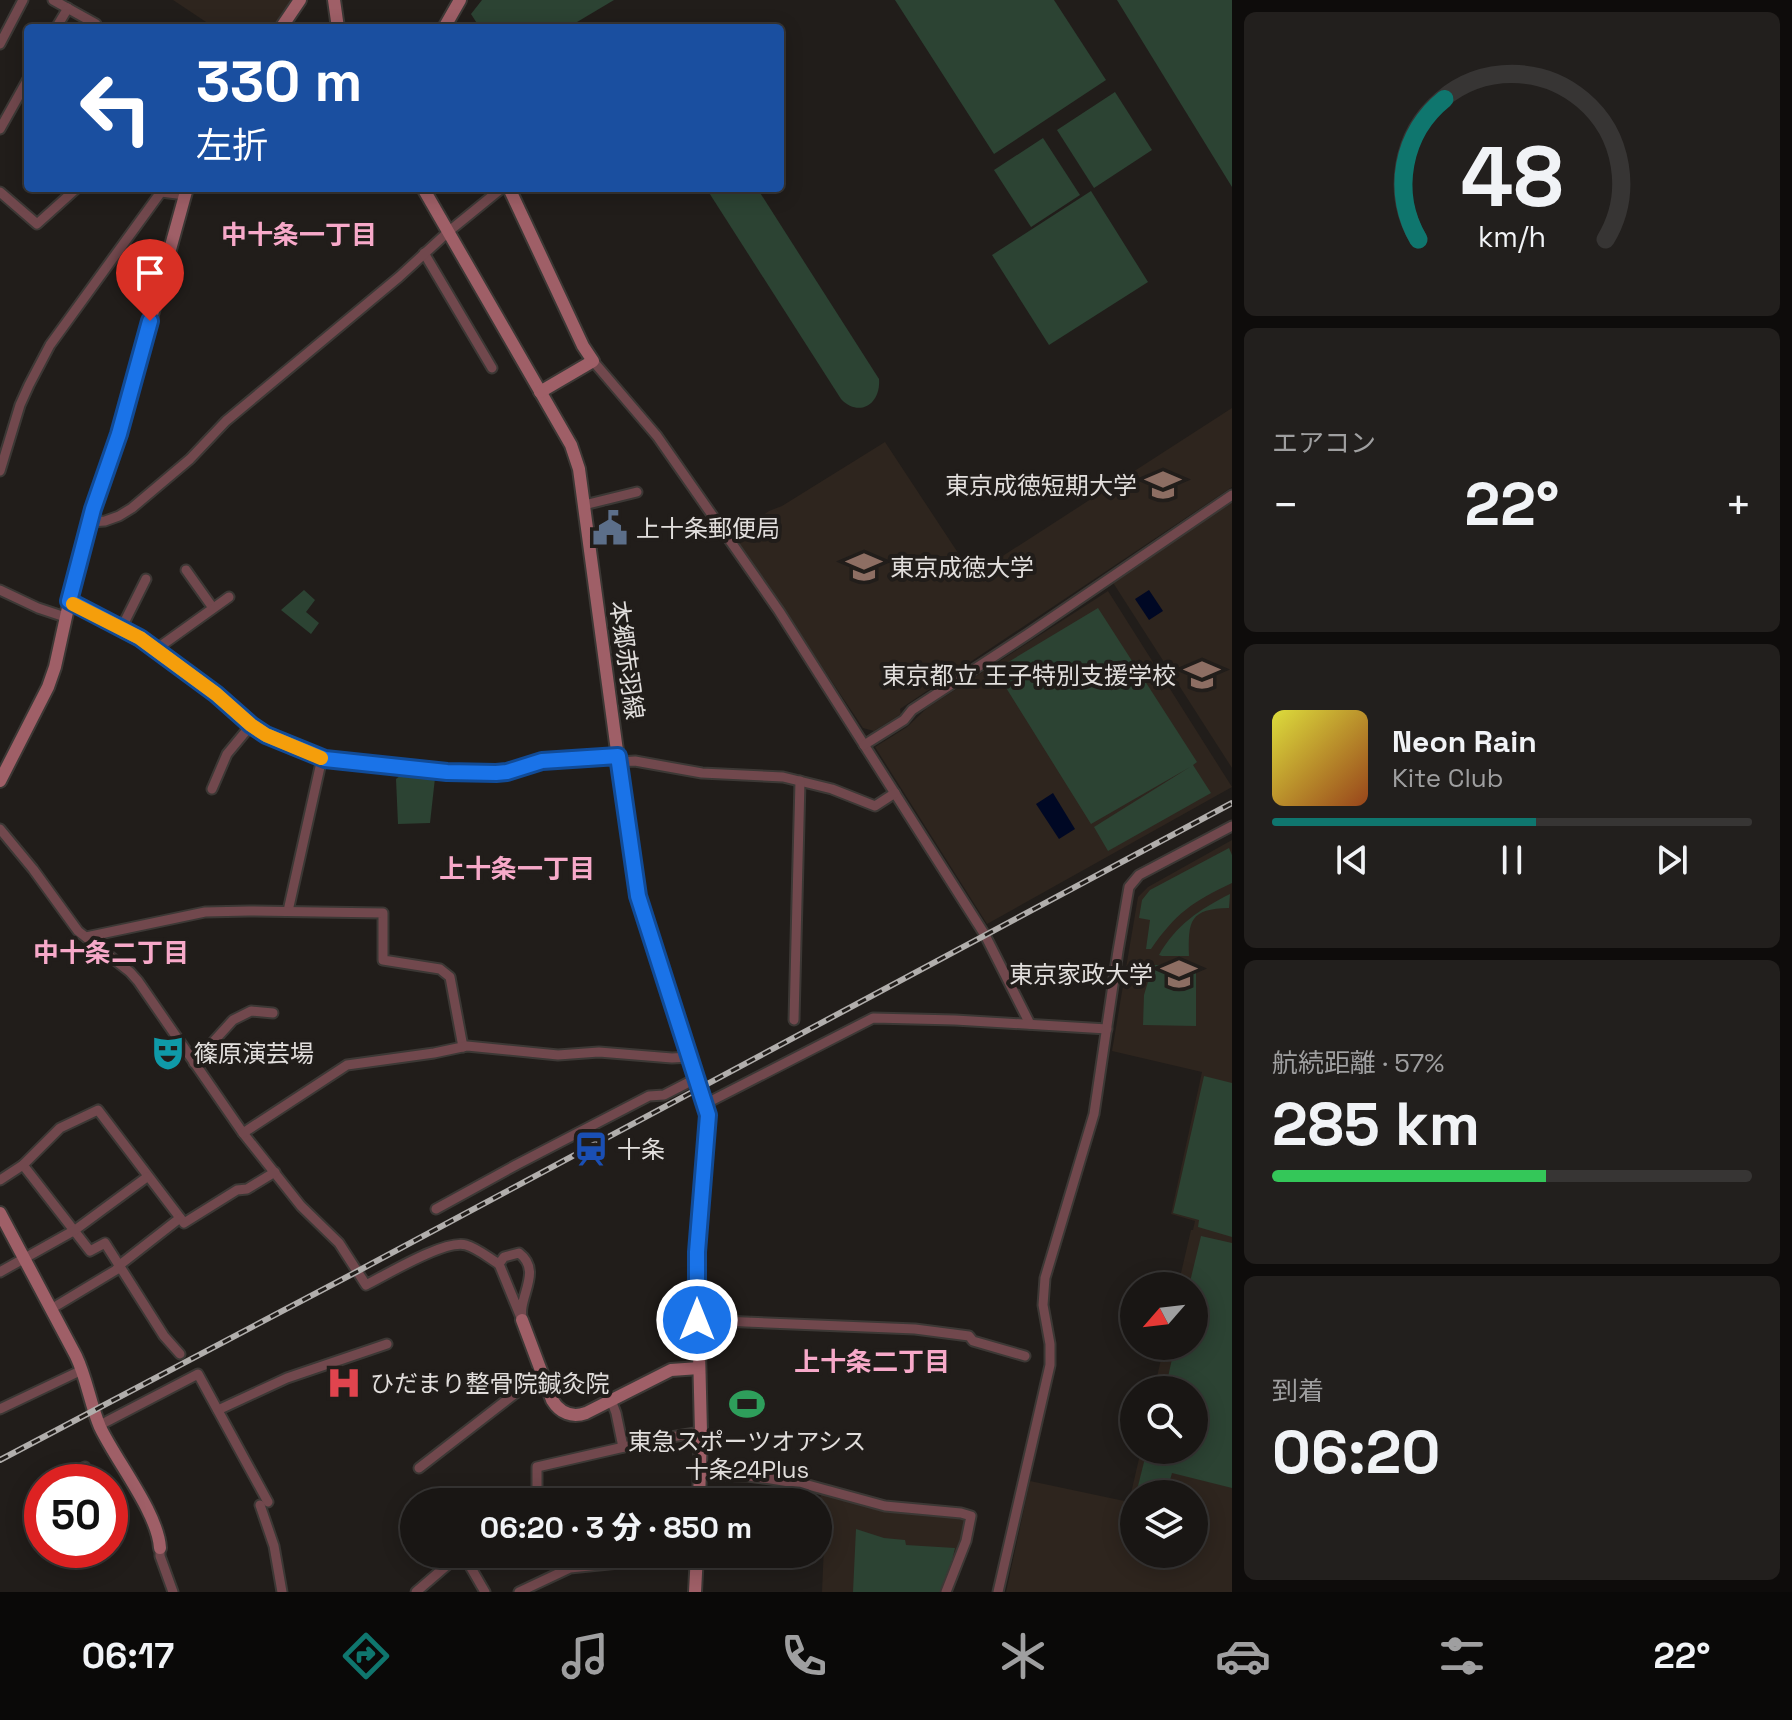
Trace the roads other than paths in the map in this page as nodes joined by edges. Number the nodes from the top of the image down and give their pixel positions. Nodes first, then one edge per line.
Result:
1 (23, 0) edge
2 (53, 0) edge
3 (300, 0) edge
4 (334, 0) edge
5 (455, 2) edge
6 (68, 8) junction
7 (58, 24) edge
8 (96, 24) dead end
9 (284, 24) edge
10 (337, 24) edge
11 (446, 24) edge
12 (0, 44) edge
13 (24, 86) edge
14 (0, 129) edge
15 (0, 192) edge
16 (73, 192) edge
17 (157, 192) edge
18 (186, 192) edge
19 (425, 192) edge
20 (497, 192) edge
21 (511, 192) edge
22 (448, 232) junction
23 (424, 253) junction
24 (593, 361) junction
25 (492, 368) dead end
26 (540, 392) junction
27 (0, 471) edge
28 (637, 492) dead end
29 (1232, 495) edge
30 (584, 505) junction
31 (90, 522) junction
32 (186, 570) dead end
33 (146, 579) dead end
34 (0, 590) edge
35 (229, 597) dead end
36 (69, 601) junction
37 (213, 608) junction
38 (65, 617) junction
39 (121, 629) junction
40 (155, 650) junction
41 (251, 725) junction
42 (864, 745) junction
43 (322, 758) junction
44 (619, 759) junction
45 (0, 781) edge
46 (800, 781) junction
47 (212, 789) dead end
48 (895, 793) junction
49 (1232, 826) edge
50 (0, 829) edge
51 (288, 911) junction
52 (86, 937) junction
53 (273, 1013) dead end
54 (794, 1020) dead end
55 (1030, 1024) junction
56 (1107, 1029) junction
57 (463, 1047) junction
58 (690, 1057) junction
59 (194, 1063) junction
60 (697, 1078) junction
61 (705, 1104) junction
62 (243, 1133) junction
63 (23, 1165) junction
64 (275, 1172) junction
65 (147, 1177) junction
66 (0, 1180) edge
67 (436, 1209) dead end
68 (0, 1213) edge
69 (180, 1218) junction
70 (75, 1230) junction
71 (24, 1260) junction
72 (499, 1264) junction
73 (119, 1267) junction
74 (0, 1272) edge
75 (51, 1309) junction
76 (522, 1320) junction
77 (697, 1320) junction
78 (387, 1344) dead end
79 (180, 1354) dead end
80 (1025, 1356) dead end
81 (699, 1368) junction
82 (82, 1370) junction
83 (543, 1377) junction
84 (611, 1400) junction
85 (0, 1409) edge
86 (218, 1410) junction
87 (100, 1425) junction
88 (701, 1432) junction
89 (623, 1447) junction
90 (419, 1468) dead end
91 (700, 1475) junction
92 (537, 1488) edge
93 (700, 1488) edge
94 (160, 1548) joint
95 (444, 1568) edge
96 (470, 1568) edge
97 (570, 1568) edge
98 (696, 1568) edge
99 (173, 1592) edge
100 (282, 1592) edge
101 (416, 1592) edge
102 (485, 1592) edge
103 (519, 1592) edge
104 (695, 1592) edge
105 (946, 1592) edge
106 (998, 1592) edge

1 - 12 street
2 - 6 street
3 - 9 main road
4 - 10 main road
5 - 11 main road
6 - 7 street
6 - 8 street
13 - 14 street
15 - 16 street
17 - 27 street
18 - 31 main road
19 - 22 main road, 本郷赤羽線
20 - 22 street
21 - 24 main road
22 - 23 street
22 - 26 main road, 本郷赤羽線
23 - 25 street
23 - 31 street
24 - 26 main road
24 - 42 street
26 - 30 main road, 本郷赤羽線
28 - 30 street
29 - 42 street
30 - 44 main road, 本郷赤羽線
31 - 36 main road
32 - 37 street
33 - 39 street
34 - 38 street
35 - 37 street
36 - 38 main road
36 - 39 street
37 - 40 street
38 - 45 main road
39 - 40 street
40 - 41 street
41 - 43 street
41 - 47 street
42 - 48 street
43 - 44 street
43 - 51 street
44 - 46 street
44 - 58 main road, 本郷赤羽線
46 - 48 street
46 - 54 street
48 - 55 street
49 - 56 street
50 - 52 street
51 - 52 street
51 - 57 street
52 - 59 street
53 - 59 street
55 - 56 street
55 - 61 street
56 - 106 street
57 - 58 street
57 - 62 street
58 - 60 main road, 本郷赤羽線
59 - 62 street
60 - 61 main road, 本郷赤羽線
60 - 67 street
61 - 77 main road, 本郷赤羽線
62 - 64 street
63 - 65 street
63 - 66 street
63 - 70 street
64 - 69 street
64 - 72 street
65 - 69 street
65 - 70 street
68 - 71 main road
69 - 73 street
70 - 71 street
70 - 73 street
71 - 74 street
71 - 75 main road
72 - 76 street
72 - 76 street
73 - 75 street
73 - 79 street
75 - 82 main road
76 - 83 main road
77 - 80 street
77 - 81 main road, 本郷赤羽線
78 - 86 street
81 - 84 main road
81 - 88 main road, 本郷赤羽線
82 - 85 street
82 - 87 main road
83 - 84 main road
83 - 90 street
84 - 89 street
86 - 87 street
86 - 100 street
87 - 94 main road
88 - 89 street
88 - 91 main road, 本郷赤羽線
89 - 92 street
91 - 93 main road, 本郷赤羽線
91 - 105 street
94 - 99 street
95 - 101 street
96 - 102 street
97 - 103 street
98 - 104 main road

